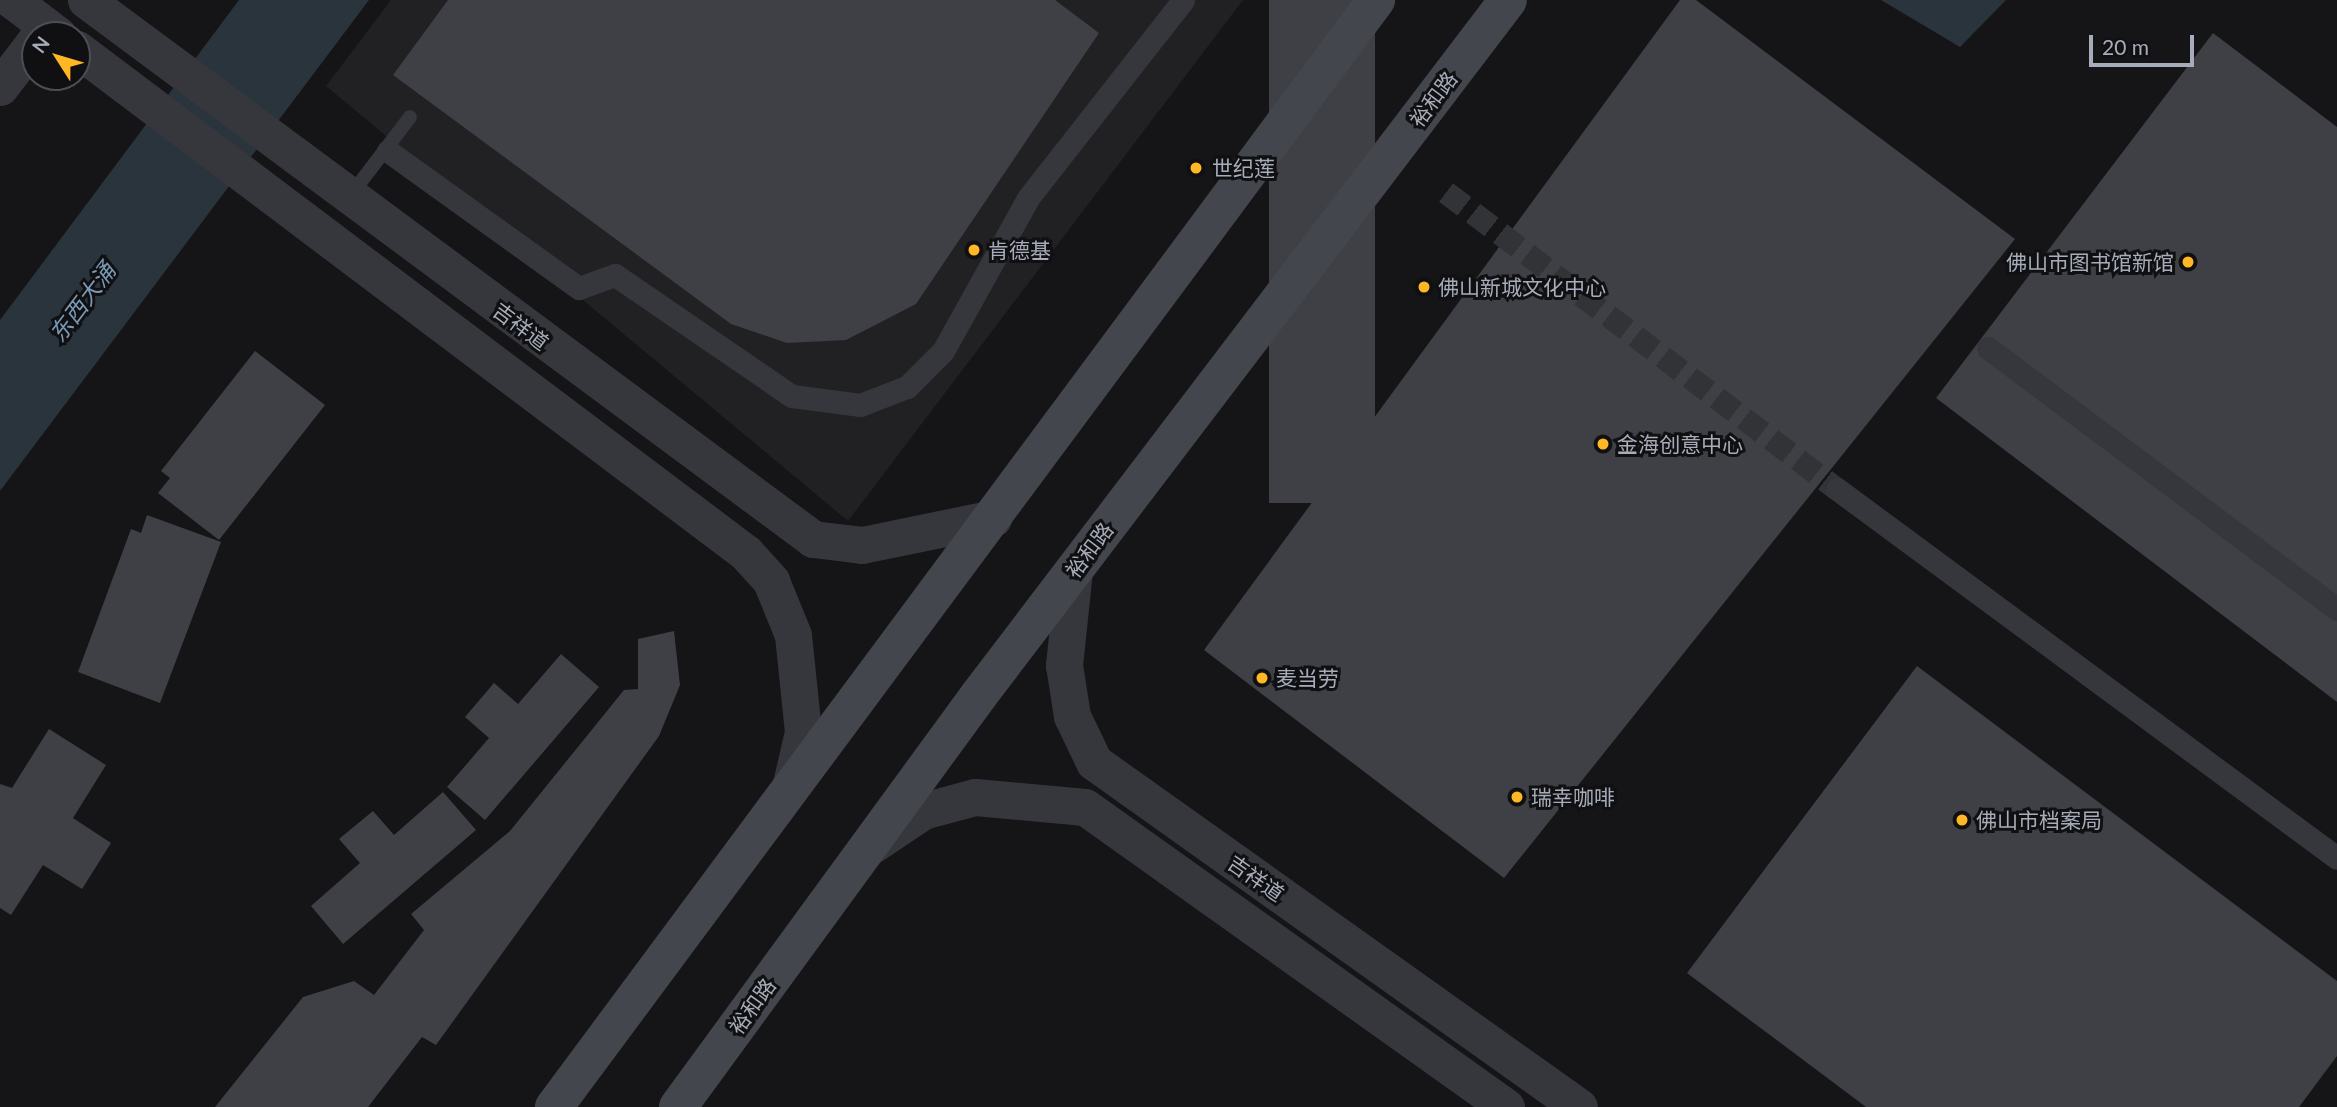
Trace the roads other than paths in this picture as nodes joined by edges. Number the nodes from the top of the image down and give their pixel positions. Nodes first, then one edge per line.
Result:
1 (12, 0) edge
2 (86, 0) edge
3 (1183, 0) edge
4 (1376, 0) edge
5 (1508, 0) edge
6 (41, 21) edge
7 (91, 60) edge
8 (21, 62) edge
9 (0, 88) edge
10 (410, 117) dead end
11 (388, 151) junction
12 (349, 197) junction
13 (1988, 348) dead end
14 (1837, 489) tunnel mouth
15 (993, 518) junction
16 (1074, 570) junction
17 (2337, 609) edge
18 (791, 784) junction
19 (868, 848) junction
20 (2337, 858) edge
21 (554, 1107) edge
22 (678, 1107) edge
23 (1506, 1107) edge
24 (1579, 1107) edge

1 - 6 street
2 - 12 street, 吉祥道
3 - 11 street
4 - 15 main road
5 - 16 main road, 裕和路
7 - 18 street
8 - 9 street
10 - 11 lane
11 - 12 lane
12 - 15 street, 吉祥道
13 - 17 street
14 - 20 street
15 - 18 main road
16 - 19 main road, 裕和路
16 - 24 street, 吉祥道
18 - 21 main road
19 - 22 main road, 裕和路
19 - 23 street, 吉祥道

